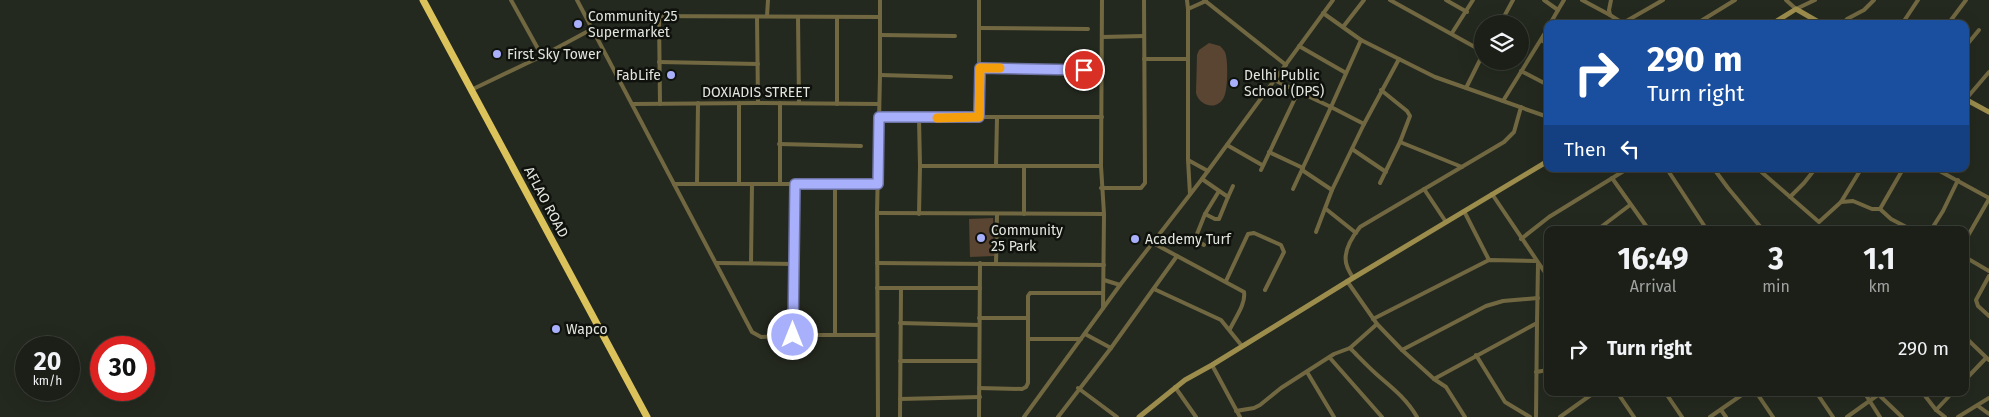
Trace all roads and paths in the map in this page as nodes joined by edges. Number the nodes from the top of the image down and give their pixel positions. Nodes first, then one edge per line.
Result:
1 (422, 0) edge
2 (511, 0) edge
3 (577, 0) edge
4 (768, 0) edge
5 (880, 0) edge
6 (979, 0) edge
7 (1102, 0) edge
8 (1144, 0) edge
9 (1187, 0) edge
10 (1333, 0) edge
11 (1364, 0) edge
12 (1390, 0) edge
13 (1446, 0) edge
14 (1473, 0) edge
15 (1513, 0) edge
16 (1544, 0) edge
17 (1564, 0) edge
18 (1582, 0) edge
19 (1611, 0) edge
20 (1663, 0) edge
21 (1735, 0) edge
22 (1786, 0) edge
23 (1815, 0) edge
24 (1874, 0) edge
25 (1918, 0) edge
26 (1966, 0) edge
27 (1205, 1) edge
28 (1188, 9) junction
29 (1796, 9) junction
30 (1558, 10) junction
31 (1467, 12) junction
32 (1323, 14) junction
33 (1505, 15) edge
34 (1610, 15) junction
35 (630, 16) dead end
36 (659, 16) junction
37 (768, 16) junction
38 (757, 17) junction
39 (798, 17) junction
40 (838, 17) junction
41 (880, 17) junction
42 (1553, 20) edge
43 (1618, 20) edge
44 (1630, 20) edge
45 (1702, 20) edge
46 (1778, 20) edge
47 (1815, 20) edge
48 (1846, 20) edge
49 (1905, 20) edge
50 (1951, 20) edge
51 (1343, 27) junction
52 (979, 28) junction
53 (592, 29) junction
54 (1088, 29) dead end
55 (1979, 30) dead end
56 (1452, 33) junction
57 (880, 35) junction
58 (1544, 35) edge
59 (955, 36) dead end
60 (1144, 36) junction
61 (1102, 37) junction
62 (1361, 40) junction
63 (1541, 40) junction
64 (1544, 42) edge
65 (1969, 43) edge
66 (1300, 46) junction
67 (1474, 46) edge
68 (542, 56) junction
69 (1187, 58) junction
70 (1144, 59) junction
71 (1399, 59) junction
72 (660, 62) junction
73 (758, 64) junction
74 (1286, 65) junction
75 (980, 68) junction
76 (1102, 70) junction
77 (1475, 70) edge
78 (1521, 71) junction
79 (1989, 72) edge
80 (1346, 73) junction
81 (880, 75) junction
82 (951, 77) dead end
83 (1274, 80) junction
84 (1544, 83) edge
85 (1466, 88) junction
86 (471, 90) junction
87 (1381, 90) junction
88 (1298, 92) junction
89 (1969, 95) edge
90 (1502, 100) junction
91 (1969, 101) edge
92 (758, 102) junction
93 (698, 103) junction
94 (740, 103) junction
95 (780, 103) junction
96 (799, 103) junction
97 (633, 104) junction
98 (660, 104) junction
99 (837, 104) junction
100 (879, 104) junction
101 (1330, 107) junction
102 (1521, 107) junction
103 (1989, 112) edge
104 (1544, 114) edge
105 (879, 117) junction
106 (979, 117) junction
107 (1102, 117) junction
108 (919, 118) junction
109 (997, 118) junction
110 (1364, 124) junction
111 (1400, 142) junction
112 (780, 144) junction
113 (1227, 145) junction
114 (861, 146) dead end
115 (1352, 149) junction
116 (1269, 152) junction
117 (1188, 160) junction
118 (1544, 163) edge
119 (920, 166) junction
120 (996, 166) junction
121 (1101, 166) junction
122 (1024, 167) junction
123 (1462, 167) junction
124 (1303, 169) junction
125 (1208, 171) junction
126 (1386, 172) junction
127 (1622, 172) edge
128 (1669, 172) edge
129 (1716, 172) edge
130 (1761, 172) edge
131 (1813, 172) edge
132 (1859, 172) edge
133 (1901, 172) edge
134 (1942, 172) edge
135 (1612, 178) junction
136 (1202, 179) junction
137 (1958, 180) junction
138 (1380, 183) dead end
139 (674, 184) junction
140 (697, 184) junction
141 (739, 184) junction
142 (752, 184) junction
143 (780, 184) junction
144 (795, 184) junction
145 (878, 184) junction
146 (835, 186) junction
147 (1233, 186) dead end
148 (1101, 188) junction
149 (1293, 188) dead end
150 (1424, 189) junction
151 (1332, 190) junction
152 (1219, 191) junction
153 (1492, 194) junction
154 (1190, 195) junction
155 (1228, 197) junction
156 (1790, 198) junction
157 (1989, 198) edge
158 (1839, 203) junction
159 (1630, 205) junction
160 (1326, 209) junction
161 (1880, 209) junction
162 (1464, 211) junction
163 (877, 213) junction
164 (919, 214) junction
165 (1024, 214) junction
166 (1104, 214) junction
167 (1205, 214) junction
168 (996, 215) junction
169 (1446, 222) junction
170 (1602, 226) edge
171 (1646, 226) edge
172 (1704, 226) edge
173 (1760, 226) edge
174 (1904, 226) edge
175 (1934, 226) edge
176 (1316, 232) dead end
177 (1356, 233) junction
178 (1969, 233) edge
179 (1521, 239) junction
180 (1153, 243) junction
181 (1204, 245) dead end
182 (1176, 256) junction
183 (1969, 258) edge
184 (1489, 260) junction
185 (716, 263) junction
186 (752, 263) junction
187 (877, 263) junction
188 (980, 263) junction
189 (996, 263) junction
190 (1537, 263) junction
191 (793, 264) junction
192 (1104, 265) junction
193 (1542, 270) joint
194 (1989, 271) edge
195 (1544, 272) edge
196 (1989, 276) edge
197 (1353, 278) junction
198 (1104, 280) junction
199 (1226, 281) junction
200 (1347, 281) junction
201 (1120, 285) junction
202 (877, 288) junction
203 (901, 288) junction
204 (980, 288) junction
205 (1154, 289) junction
206 (1265, 290) dead end
207 (1103, 293) junction
208 (1538, 298) junction
209 (1103, 310) junction
210 (1989, 316) edge
211 (979, 318) junction
212 (1028, 318) junction
213 (1373, 319) junction
214 (900, 323) junction
215 (1537, 323) junction
216 (1377, 324) junction
217 (979, 325) junction
218 (1230, 329) junction
219 (1085, 334) junction
220 (793, 335) junction
221 (835, 335) junction
222 (877, 335) junction
223 (1028, 339) junction
224 (1081, 339) junction
225 (1969, 341) edge
226 (1242, 346) junction
227 (1111, 348) junction
228 (1350, 348) junction
229 (1402, 350) junction
230 (1476, 355) junction
231 (1330, 358) junction
232 (1988, 359) edge
233 (900, 361) junction
234 (979, 361) junction
235 (1212, 366) junction
236 (1544, 371) edge
237 (1307, 372) junction
238 (1536, 372) junction
239 (1969, 376) edge
240 (1434, 379) junction
241 (1175, 387) junction
242 (979, 388) junction
243 (1078, 388) junction
244 (1590, 396) edge
245 (1620, 396) edge
246 (1667, 396) edge
247 (1740, 396) edge
248 (1759, 396) edge
249 (1819, 396) edge
250 (1866, 396) edge
251 (1878, 396) edge
252 (1883, 396) edge
253 (1925, 396) edge
254 (1949, 396) edge
255 (980, 397) junction
256 (1989, 398) edge
257 (900, 399) junction
258 (1869, 401) junction
259 (1978, 406) junction
260 (1721, 410) junction
261 (1936, 410) junction
262 (1236, 411) junction
263 (1989, 414) edge
264 (1568, 415) edge
265 (647, 417) edge
266 (878, 417) edge
267 (900, 417) edge
268 (979, 417) edge
269 (1024, 417) edge
270 (1058, 417) edge
271 (1118, 417) edge
272 (1139, 417) edge
273 (1196, 417) edge
274 (1240, 417) edge
275 (1334, 417) edge
276 (1382, 417) edge
277 (1417, 417) edge
278 (1465, 417) edge
279 (1530, 417) edge
280 (1536, 417) edge
281 (1560, 417) edge
282 (1634, 417) edge
283 (1682, 417) edge
284 (1710, 417) edge
285 (1726, 417) edge
286 (1773, 417) edge
287 (1833, 417) edge
288 (1847, 417) edge
289 (1880, 417) edge
290 (1902, 417) edge
291 (1943, 417) edge
292 (1958, 417) edge

1 - 86 highway, AFLAO ROAD
2 - 68 street
3 - 53 street
4 - 37 street
5 - 41 street
6 - 52 street
7 - 61 street
8 - 60 street
9 - 28 street
10 - 32 street
11 - 51 street
12 - 56 street
13 - 31 street
14 - 31 street
15 - 33 street
16 - 30 street
17 - 30 street
18 - 34 street
19 - 34 street
20 - 44 street
21 - 45 street
22 - 29 street
23 - 29 street
24 - 48 street
25 - 49 street
26 - 50 street
27 - 28 street
27 - 74 street
28 - 69 street
29 - 46 street
29 - 47 street
30 - 42 street
31 - 56 street
32 - 51 street
32 - 66 street
34 - 43 street
35 - 36 street
36 - 38 street
36 - 72 street
37 - 38 street
37 - 39 street
38 - 73 street
39 - 40 street
39 - 96 street
40 - 41 street
40 - 99 street
41 - 57 street
51 - 62 street
52 - 54 street
52 - 75 street
53 - 68 street
53 - 97 street
55 - 65 street
56 - 67 street
57 - 59 street
57 - 81 street
58 - 63 street
60 - 61 street
60 - 70 street
61 - 76 street
62 - 71 street
62 - 80 street
63 - 64 street
63 - 78 street
66 - 74 street
66 - 80 street
68 - 86 street
69 - 70 street
69 - 117 street
70 - 148 street
71 - 85 street
71 - 87 street
72 - 73 street
72 - 98 street
73 - 92 street
74 - 83 street
75 - 76 street
75 - 106 street
76 - 107 street
77 - 85 street
78 - 84 street
78 - 90 street
79 - 89 street
80 - 101 street
81 - 82 street
81 - 100 street
83 - 88 street
83 - 113 street
85 - 90 street
86 - 265 highway, AFLAO ROAD
87 - 110 street
87 - 111 street
88 - 101 street
88 - 116 street
90 - 102 street
91 - 103 street
92 - 94 street, DOXIADIS STREET
92 - 95 street, DOXIADIS STREET
93 - 94 street, DOXIADIS STREET
93 - 98 street, DOXIADIS STREET
93 - 140 street
94 - 141 street
95 - 96 street, DOXIADIS STREET
95 - 112 street
96 - 99 street, DOXIADIS STREET
97 - 98 street, DOXIADIS STREET
97 - 139 street
99 - 100 street, DOXIADIS STREET
100 - 105 street
101 - 110 street
101 - 124 street
102 - 104 street
102 - 123 street
105 - 108 street
105 - 145 street
106 - 108 street
106 - 109 street
107 - 109 street
107 - 121 street
108 - 119 street
109 - 120 street
110 - 115 street
111 - 123 street
111 - 126 street
112 - 114 street
112 - 143 street
113 - 116 street
113 - 125 street
115 - 126 street
115 - 151 street
116 - 124 street
117 - 125 street
117 - 154 street
118 - 153 street
119 - 120 street
119 - 164 street
120 - 122 street
121 - 122 street
121 - 148 street
122 - 165 street
123 - 150 street
124 - 149 street
124 - 151 street
125 - 136 street
126 - 138 street
127 - 135 street
128 - 172 street
129 - 173 street
130 - 156 street
131 - 156 street
132 - 158 street
133 - 161 street
134 - 137 street
135 - 159 street
135 - 179 street
136 - 152 street
136 - 154 street
137 - 157 street
137 - 175 street
139 - 140 street
139 - 185 street
140 - 141 street
141 - 142 street
142 - 143 street
142 - 186 street
143 - 144 street
144 - 146 street
144 - 191 street
145 - 146 street
145 - 163 street
146 - 221 street
147 - 155 street
148 - 166 street
150 - 169 street
150 - 177 street
151 - 160 street
152 - 155 street
152 - 167 street
153 - 162 street
153 - 179 street
154 - 180 street
155 - 167 street
156 - 158 street
157 - 178 street
158 - 161 street
159 - 170 street
159 - 171 street
160 - 176 street
160 - 177 street
161 - 174 street
162 - 169 street
162 - 184 street
163 - 164 street
163 - 187 street
164 - 168 street
165 - 166 street
165 - 168 street
166 - 192 street
167 - 181 street
168 - 189 street
169 - 197 street
177 - 197 street
179 - 190 street
180 - 182 street
180 - 201 street
182 - 199 street
182 - 205 street
183 - 194 street
184 - 190 street
184 - 213 street
185 - 186 street
185 - 220 street
186 - 191 street
187 - 188 street
187 - 202 street
188 - 189 street
188 - 204 street
189 - 192 street
190 - 193 street
190 - 208 street
191 - 220 street
192 - 198 street
193 - 195 street
196 - 210 street
197 - 200 street
198 - 201 street
198 - 207 street
199 - 206 street
199 - 218 street
200 - 213 street
200 - 226 street
201 - 209 street
202 - 203 street
202 - 222 street
203 - 204 street
203 - 214 street
204 - 211 street
205 - 218 street
205 - 227 street
207 - 209 street
207 - 212 street
208 - 215 street
208 - 229 street
209 - 219 street
211 - 212 street
211 - 217 street
212 - 223 street
213 - 216 street
214 - 217 street
214 - 233 street
215 - 230 street
215 - 238 street
216 - 228 street
216 - 229 street
217 - 234 street
218 - 226 street
219 - 224 street
219 - 227 street
220 - 221 street
221 - 222 street
222 - 266 street
223 - 224 street
223 - 242 street
224 - 269 street
225 - 232 street
226 - 235 street
227 - 243 street
228 - 231 street
228 - 277 street
229 - 240 street
230 - 240 street
230 - 279 street
231 - 237 street
231 - 276 street
232 - 239 street
233 - 234 street
233 - 257 street
234 - 242 street
235 - 241 street
235 - 262 street
236 - 238 street
237 - 262 street
237 - 275 street
238 - 280 street
240 - 278 street
241 - 272 street
241 - 273 street
242 - 255 street
243 - 270 street
243 - 271 street
244 - 264 street
245 - 282 street
246 - 283 street
247 - 260 street
248 - 286 street
249 - 287 street
250 - 258 street
251 - 258 street
252 - 290 street
253 - 261 street
254 - 261 street
255 - 257 street
255 - 268 street
256 - 259 street
257 - 267 street
258 - 288 street
258 - 289 street
259 - 263 street
259 - 292 street
260 - 284 street
260 - 285 street
261 - 291 street
262 - 274 street
264 - 281 street

